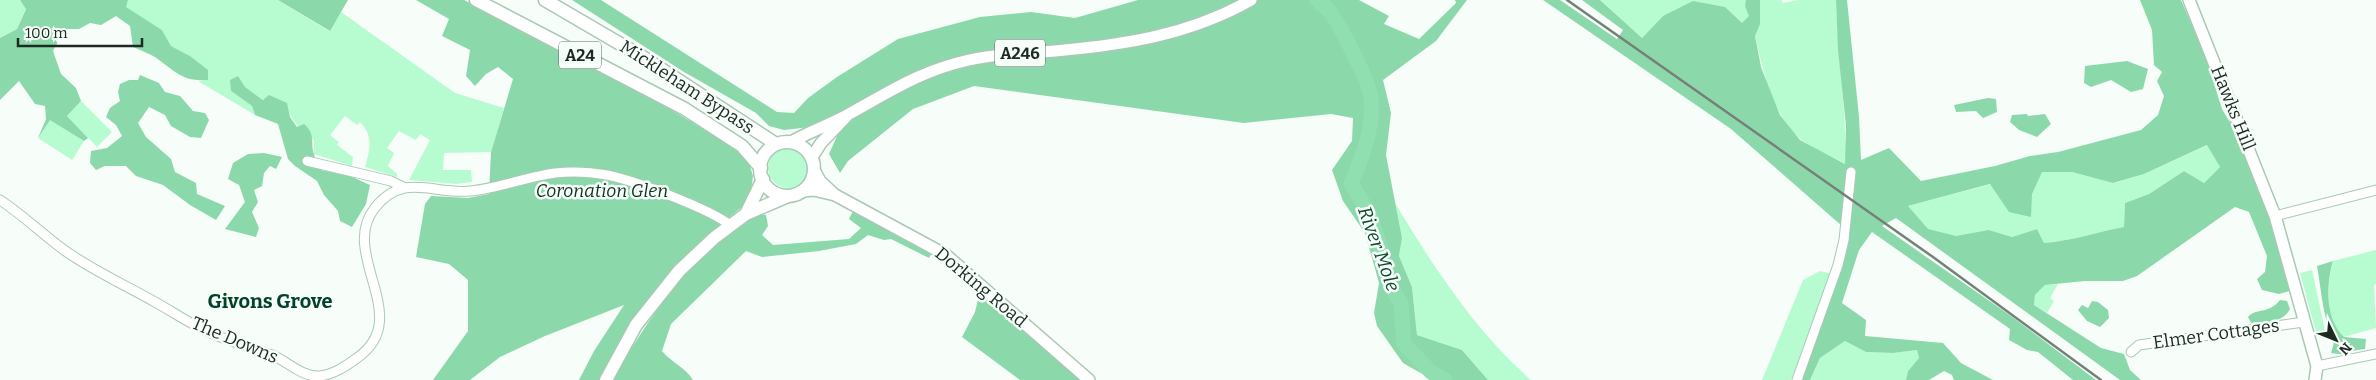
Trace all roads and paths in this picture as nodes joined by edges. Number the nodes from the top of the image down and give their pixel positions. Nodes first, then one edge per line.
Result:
1 (476, 0) edge
2 (546, 0) edge
3 (2190, 0) edge
4 (1250, 1) edge
5 (847, 115) junction
6 (791, 142) junction
7 (776, 144) junction
8 (308, 161) dead end
9 (813, 163) junction
10 (1851, 172) dead end
11 (762, 174) junction
12 (403, 187) junction
13 (2376, 190) edge
14 (802, 191) junction
15 (835, 195) junction
16 (788, 196) junction
17 (0, 200) edge
18 (746, 214) junction
19 (2275, 216) junction
20 (730, 225) junction
21 (2304, 322) junction
22 (2131, 352) dead end
23 (2376, 354) edge
24 (2317, 366) junction
25 (307, 378) edge
26 (606, 380) edge
27 (1089, 380) edge
28 (1797, 380) edge
29 (2315, 380) edge

1 - 11 highway, Mickleham Bypass / A24
2 - 7 highway, Mickleham Bypass / A24
3 - 19 main road, Hawks Hill
4 - 5 main road, A246
5 - 6 main road, A246
5 - 9 main road, A246
6 - 7 highway
6 - 9 highway
7 - 11 highway
8 - 12 street
9 - 14 highway
9 - 15 main road, Dorking Road
10 - 28 street
11 - 16 highway
11 - 18 highway
12 - 20 street
12 - 25 street, The Downs
13 - 19 street
14 - 15 main road, Dorking Road
14 - 16 highway
15 - 27 main road, Dorking Road
16 - 18 highway
17 - 25 street, The Downs
18 - 20 highway
19 - 21 main road, Hawks Hill
20 - 26 highway
21 - 22 street, Elmer Cottages
21 - 24 main road, Hawks Hill
23 - 24 street
24 - 29 main road

